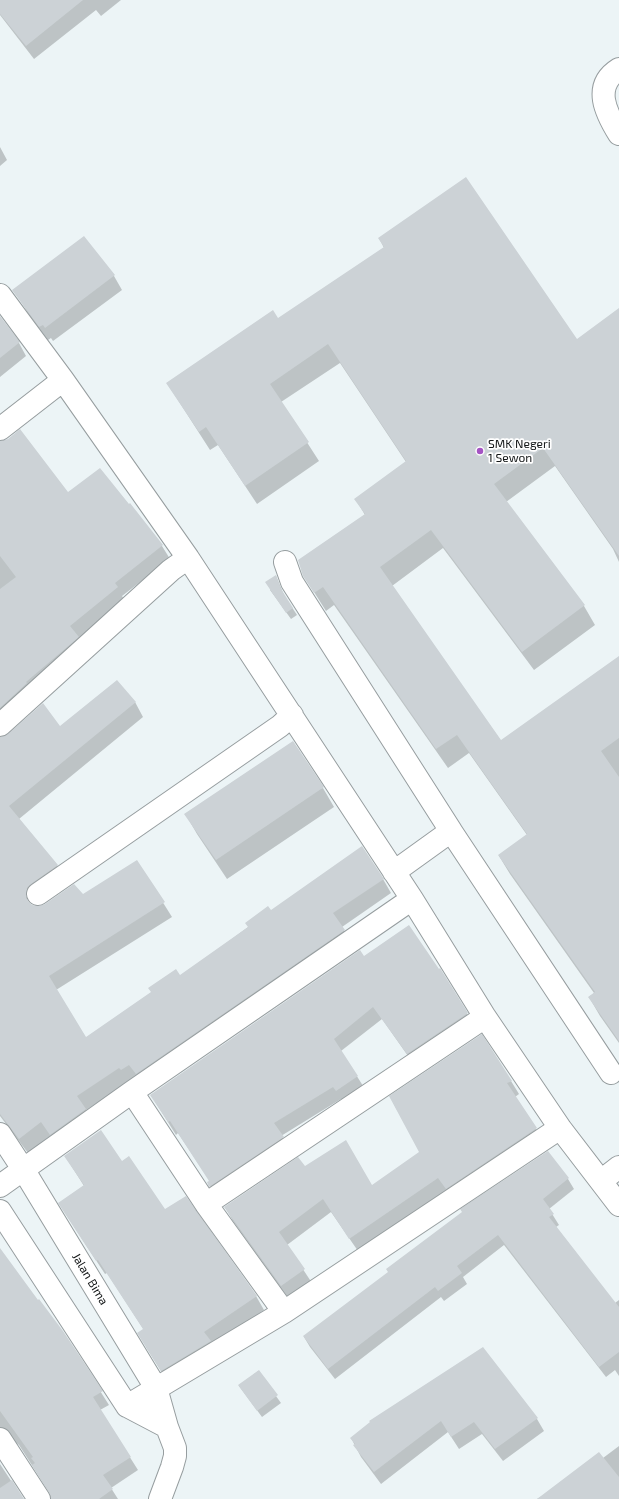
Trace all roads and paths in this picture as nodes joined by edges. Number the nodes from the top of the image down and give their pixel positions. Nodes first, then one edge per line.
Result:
1 (619, 69) edge
2 (619, 134) edge
3 (1, 298) edge
4 (63, 380) junction
5 (0, 429) edge
6 (188, 558) junction
7 (285, 562) dead end
8 (292, 715) junction
9 (0, 725) edge
10 (451, 832) junction
11 (394, 872) junction
12 (38, 894) dead end
13 (412, 899) junction
14 (485, 1017) junction
15 (611, 1073) dead end
16 (132, 1092) junction
17 (560, 1128) junction
18 (0, 1134) edge
19 (619, 1167) edge
20 (23, 1169) junction
21 (601, 1181) junction
22 (0, 1186) edge
23 (206, 1204) junction
24 (619, 1205) edge
25 (0, 1211) edge
26 (284, 1312) junction
27 (156, 1388) junction
28 (128, 1406) junction
29 (167, 1427) junction
30 (0, 1439) edge
31 (39, 1499) edge
32 (160, 1499) edge

1 - 2 street
3 - 4 street
4 - 5 street
4 - 6 street
6 - 8 street
6 - 9 street
7 - 10 street
8 - 11 street
8 - 12 street
10 - 11 street
10 - 15 street
11 - 13 street
13 - 14 street
13 - 16 street
14 - 17 street
14 - 23 street
16 - 20 street
16 - 23 street
17 - 21 street
17 - 26 street
18 - 20 street, Jalan Bima
19 - 21 street
20 - 22 street
20 - 27 street, Jalan Bima
21 - 24 street
23 - 26 street
25 - 28 street
26 - 27 street
27 - 28 street
27 - 29 street, Jalan Bima
28 - 29 street
29 - 32 street, Jalan Bima
30 - 31 street

